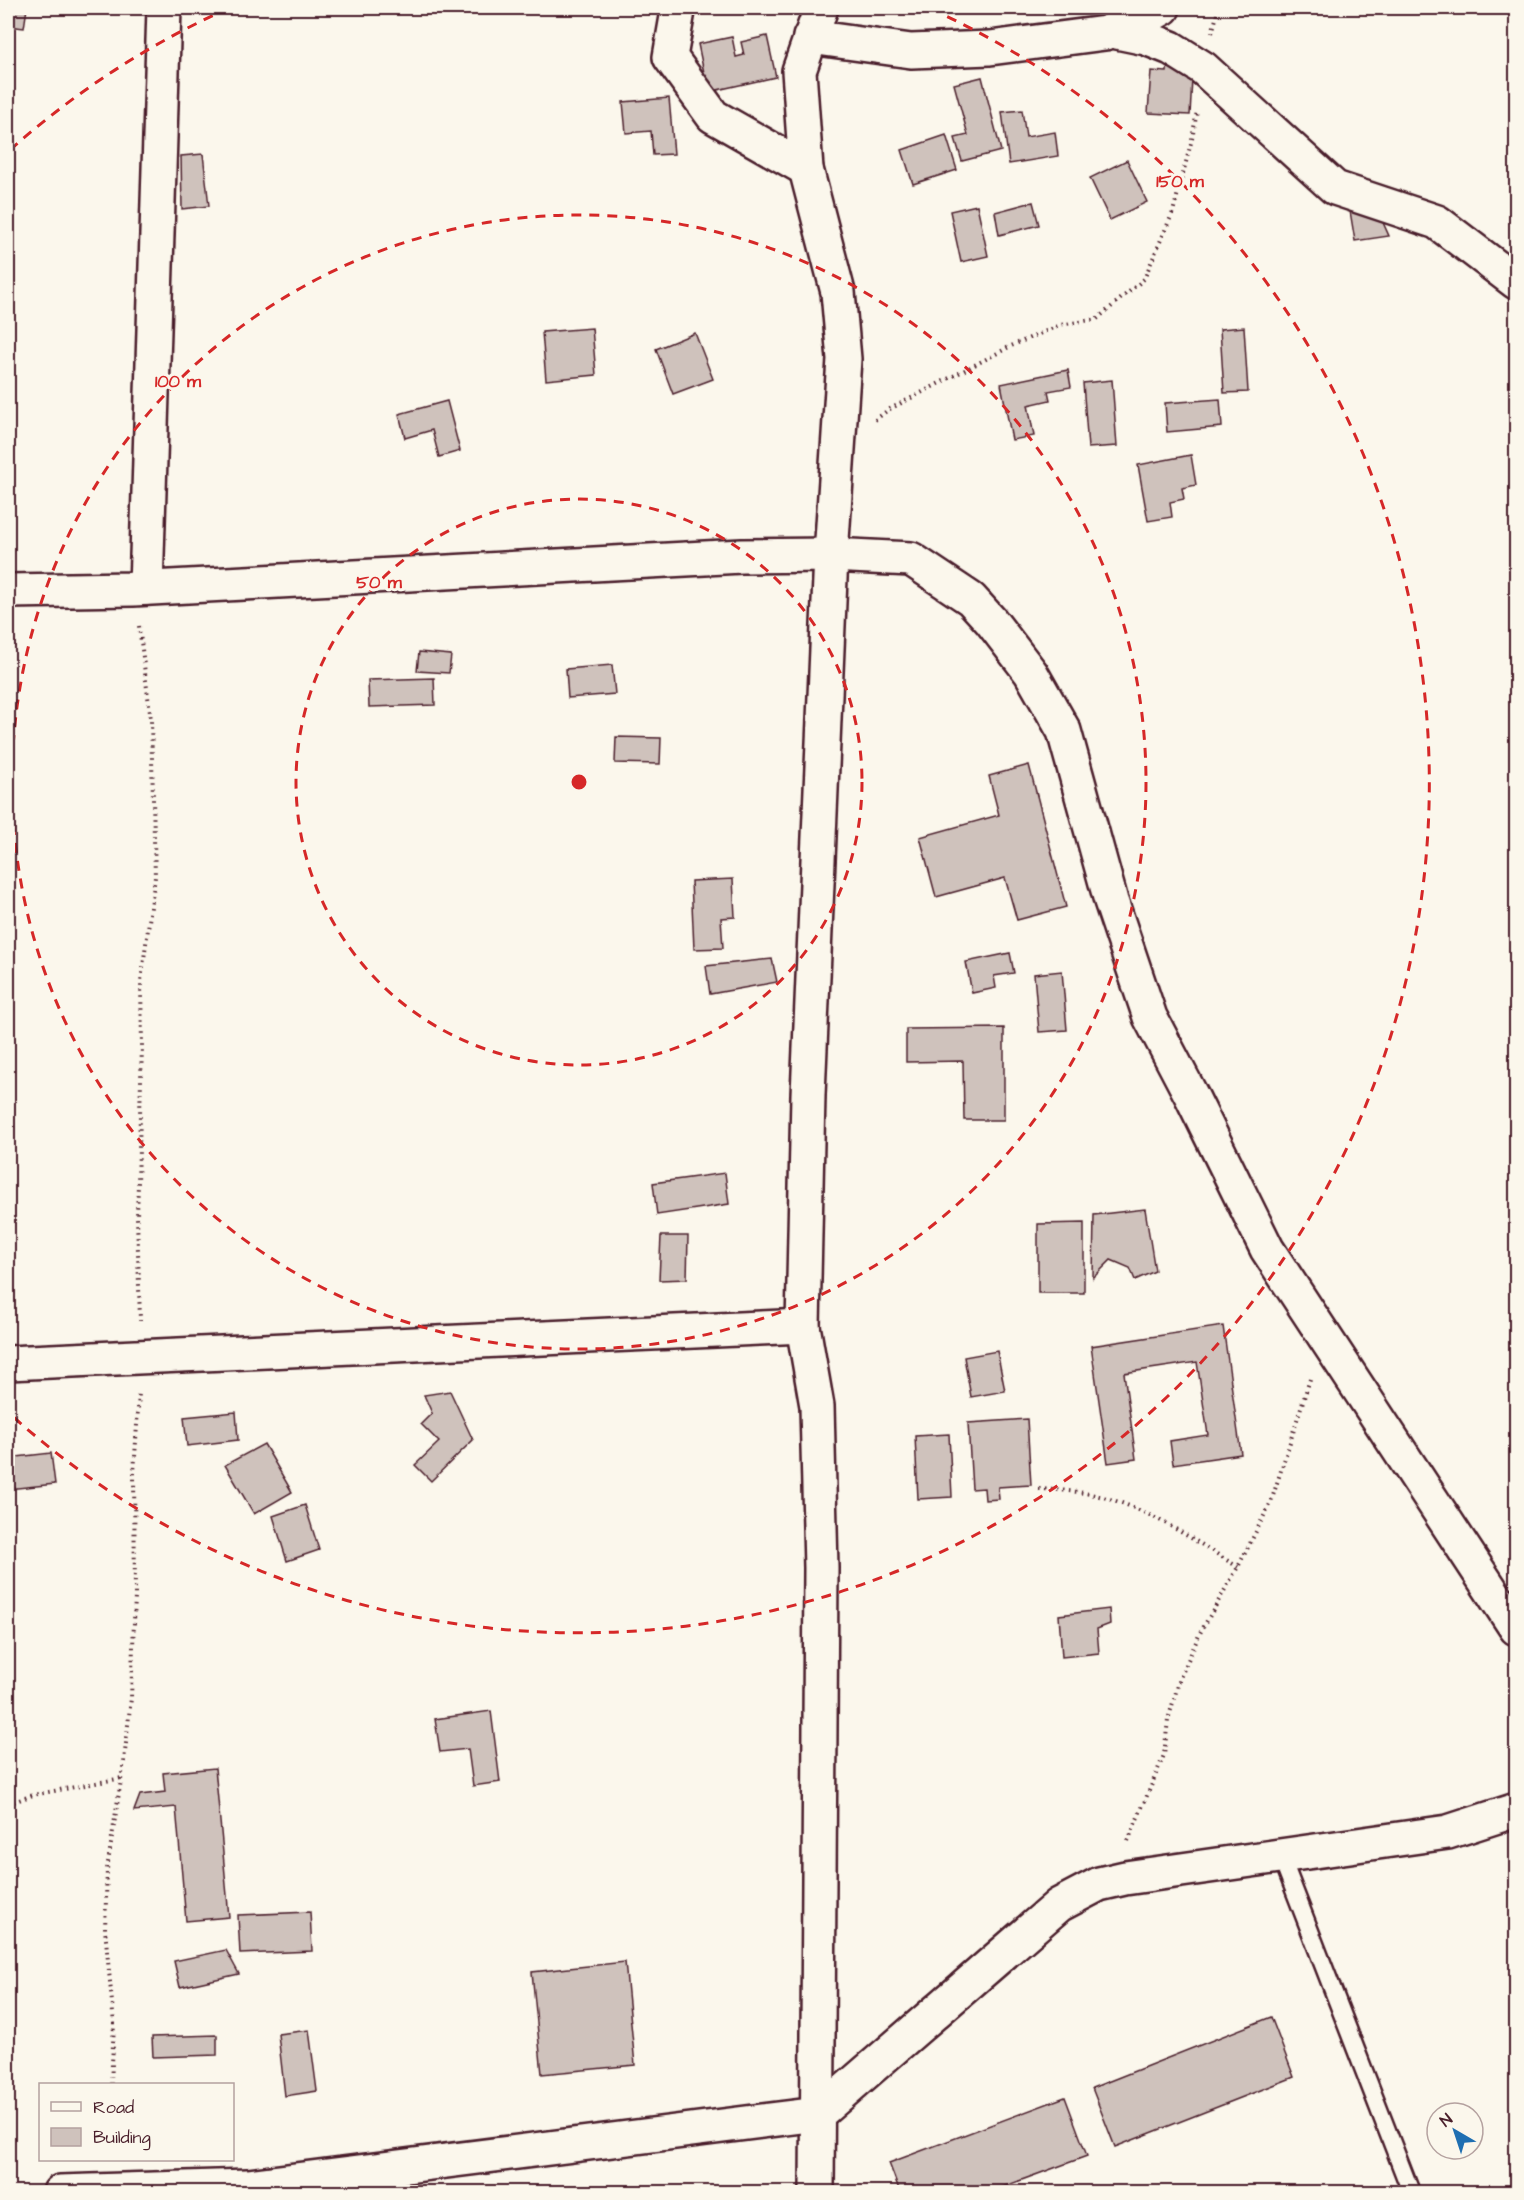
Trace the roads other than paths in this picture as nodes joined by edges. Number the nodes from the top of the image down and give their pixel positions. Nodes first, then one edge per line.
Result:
1 (164, 8) edge
2 (677, 8) edge
3 (1163, 8) edge
4 (815, 22) edge
5 (1112, 31) junction
6 (806, 169) junction
7 (1516, 282) edge
8 (831, 555) junction
9 (140, 589) junction
10 (8, 591) edge
11 (803, 1326) junction
12 (8, 1363) edge
13 (1516, 1628) edge
14 (1516, 1810) edge
15 (1281, 1856) junction
16 (818, 2114) junction
17 (60, 2193) edge
18 (817, 2193) edge
19 (1411, 2193) edge

1 - 9 street
2 - 6 street
3 - 5 street
4 - 5 street
4 - 6 street
5 - 7 street
6 - 8 street
8 - 9 street
8 - 11 street
8 - 13 street
9 - 10 street
11 - 12 street
11 - 16 street
14 - 15 street
15 - 16 street
15 - 19 lane
16 - 17 street
16 - 18 street

